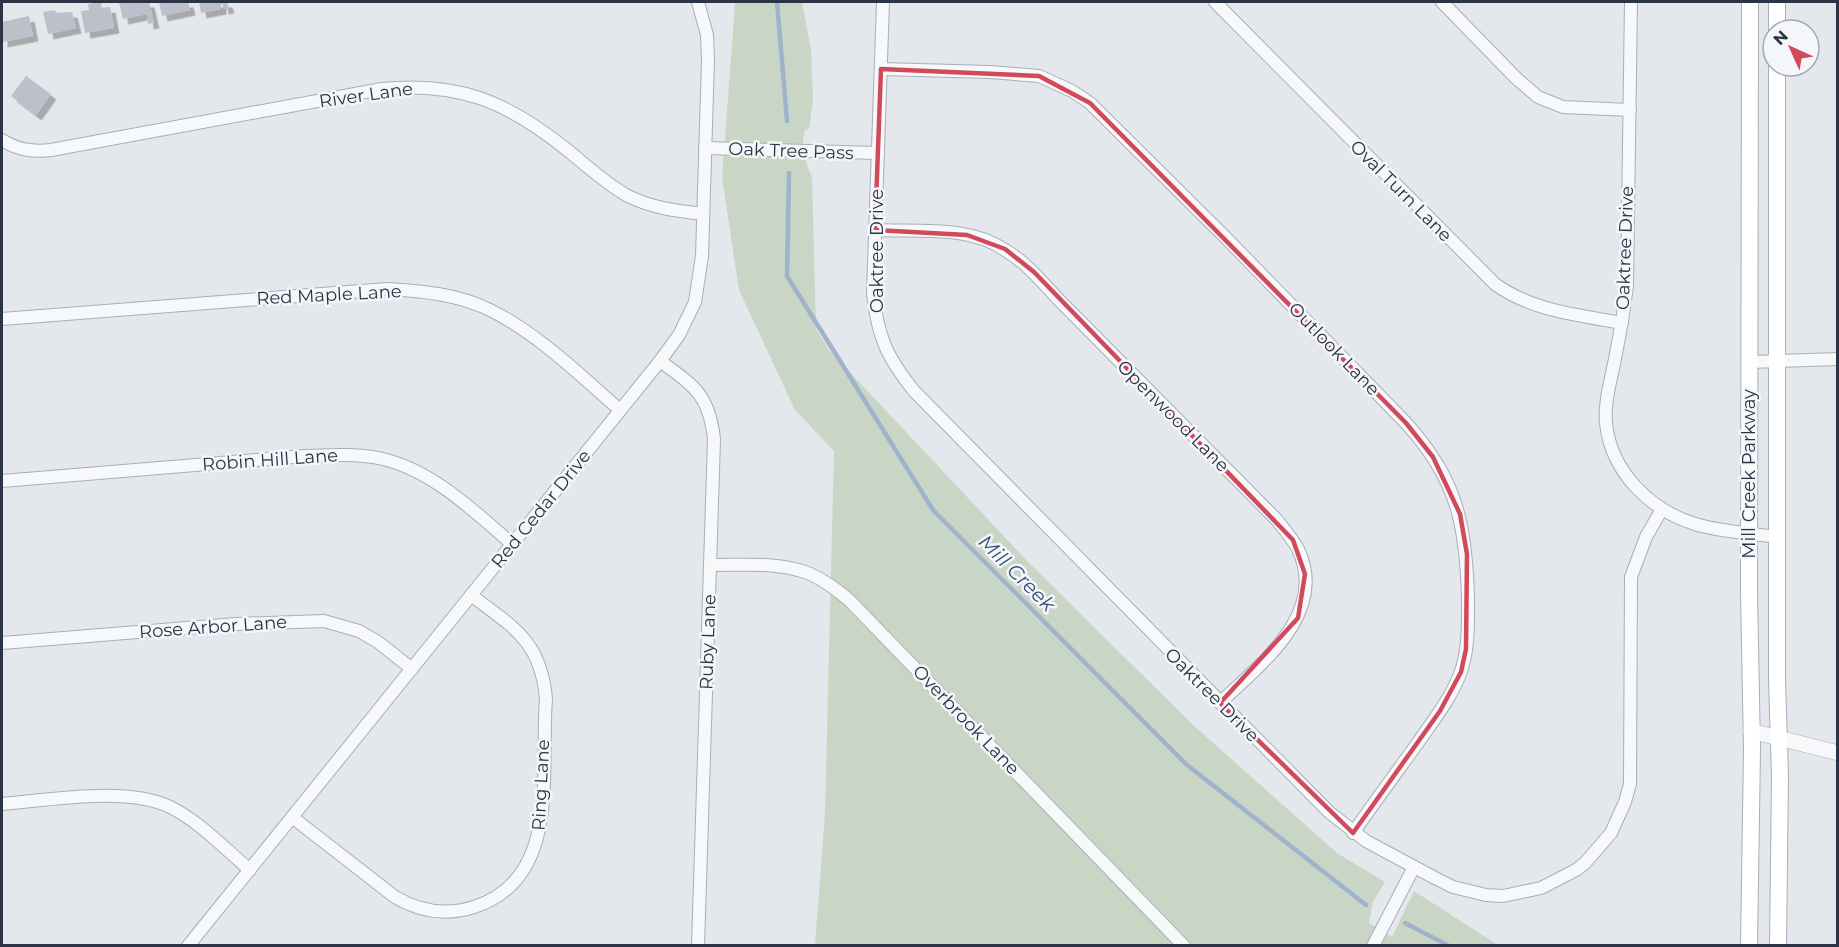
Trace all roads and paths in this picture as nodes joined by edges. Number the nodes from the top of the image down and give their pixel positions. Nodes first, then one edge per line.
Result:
1 (698, 2) edge
2 (883, 2) edge
3 (1215, 2) edge
4 (1442, 2) edge
5 (1630, 2) edge
6 (1750, 2) edge
7 (1777, 2) edge
8 (1777, 18) edge
9 (881, 69) junction
10 (1777, 78) edge
11 (1630, 111) junction
12 (2, 140) edge
13 (705, 148) junction
14 (878, 153) junction
15 (703, 214) junction
16 (875, 230) junction
17 (2, 319) edge
18 (1622, 323) junction
19 (1838, 359) edge
20 (660, 361) junction
21 (1777, 361) junction
22 (1749, 362) junction
23 (621, 410) junction
24 (2, 481) edge
25 (1662, 509) junction
26 (1749, 533) junction
27 (1777, 537) junction
28 (512, 544) junction
29 (712, 565) junction
30 (471, 596) junction
31 (2, 643) edge
32 (412, 669) junction
33 (1220, 703) junction
34 (1751, 731) junction
35 (1779, 739) junction
36 (1838, 753) edge
37 (2, 804) edge
38 (292, 817) junction
39 (1353, 833) junction
40 (1414, 867) junction
41 (250, 870) junction
42 (188, 945) edge
43 (698, 945) edge
44 (1184, 945) edge
45 (1373, 945) edge
46 (1749, 945) edge
47 (1778, 945) edge

1 - 13 street, Red Cedar Drive
2 - 9 street, Oaktree Drive
3 - 18 street, Oval Turn Lane
4 - 11 street
5 - 11 street, Oaktree Drive
6 - 22 main road, Mill Creek Parkway
7 - 8 main road
9 - 14 street, Oaktree Drive
9 - 39 street, Outlook Lane
10 - 21 main road, Mill Creek Parkway
11 - 18 street, Oaktree Drive
12 - 15 street, River Lane
13 - 14 street, Oak Tree Pass
13 - 15 street, Red Cedar Drive
14 - 16 street, Oaktree Drive
15 - 20 street, Red Cedar Drive
16 - 33 street, Oaktree Drive
16 - 33 street, Openwood Lane
17 - 23 street, Red Maple Lane
18 - 25 street, Oaktree Drive
19 - 21 street
20 - 23 street, Red Cedar Drive
20 - 29 street, Ruby Lane
21 - 22 street
21 - 27 main road, Mill Creek Parkway
22 - 26 main road, Mill Creek Parkway
23 - 28 street, Red Cedar Drive
24 - 28 street, Robin Hill Lane
25 - 26 street, Oaktree Drive
25 - 40 street, Oaktree Drive
26 - 27 street, Oaktree Drive
26 - 34 main road, Mill Creek Parkway
27 - 35 main road, Mill Creek Parkway
28 - 30 street, Red Cedar Drive
29 - 43 street, Ruby Lane
29 - 44 street, Overbrook Lane
30 - 32 street, Red Cedar Drive
30 - 38 street, Ring Lane
31 - 32 street, Rose Arbor Lane
32 - 38 street, Red Cedar Drive
33 - 39 street, Oaktree Drive
34 - 35 street
34 - 46 main road, Mill Creek Parkway
35 - 36 street
35 - 47 main road, Mill Creek Parkway
37 - 41 street
38 - 41 street, Red Cedar Drive
39 - 40 street, Oaktree Drive
40 - 45 street
41 - 42 street, Red Cedar Drive

